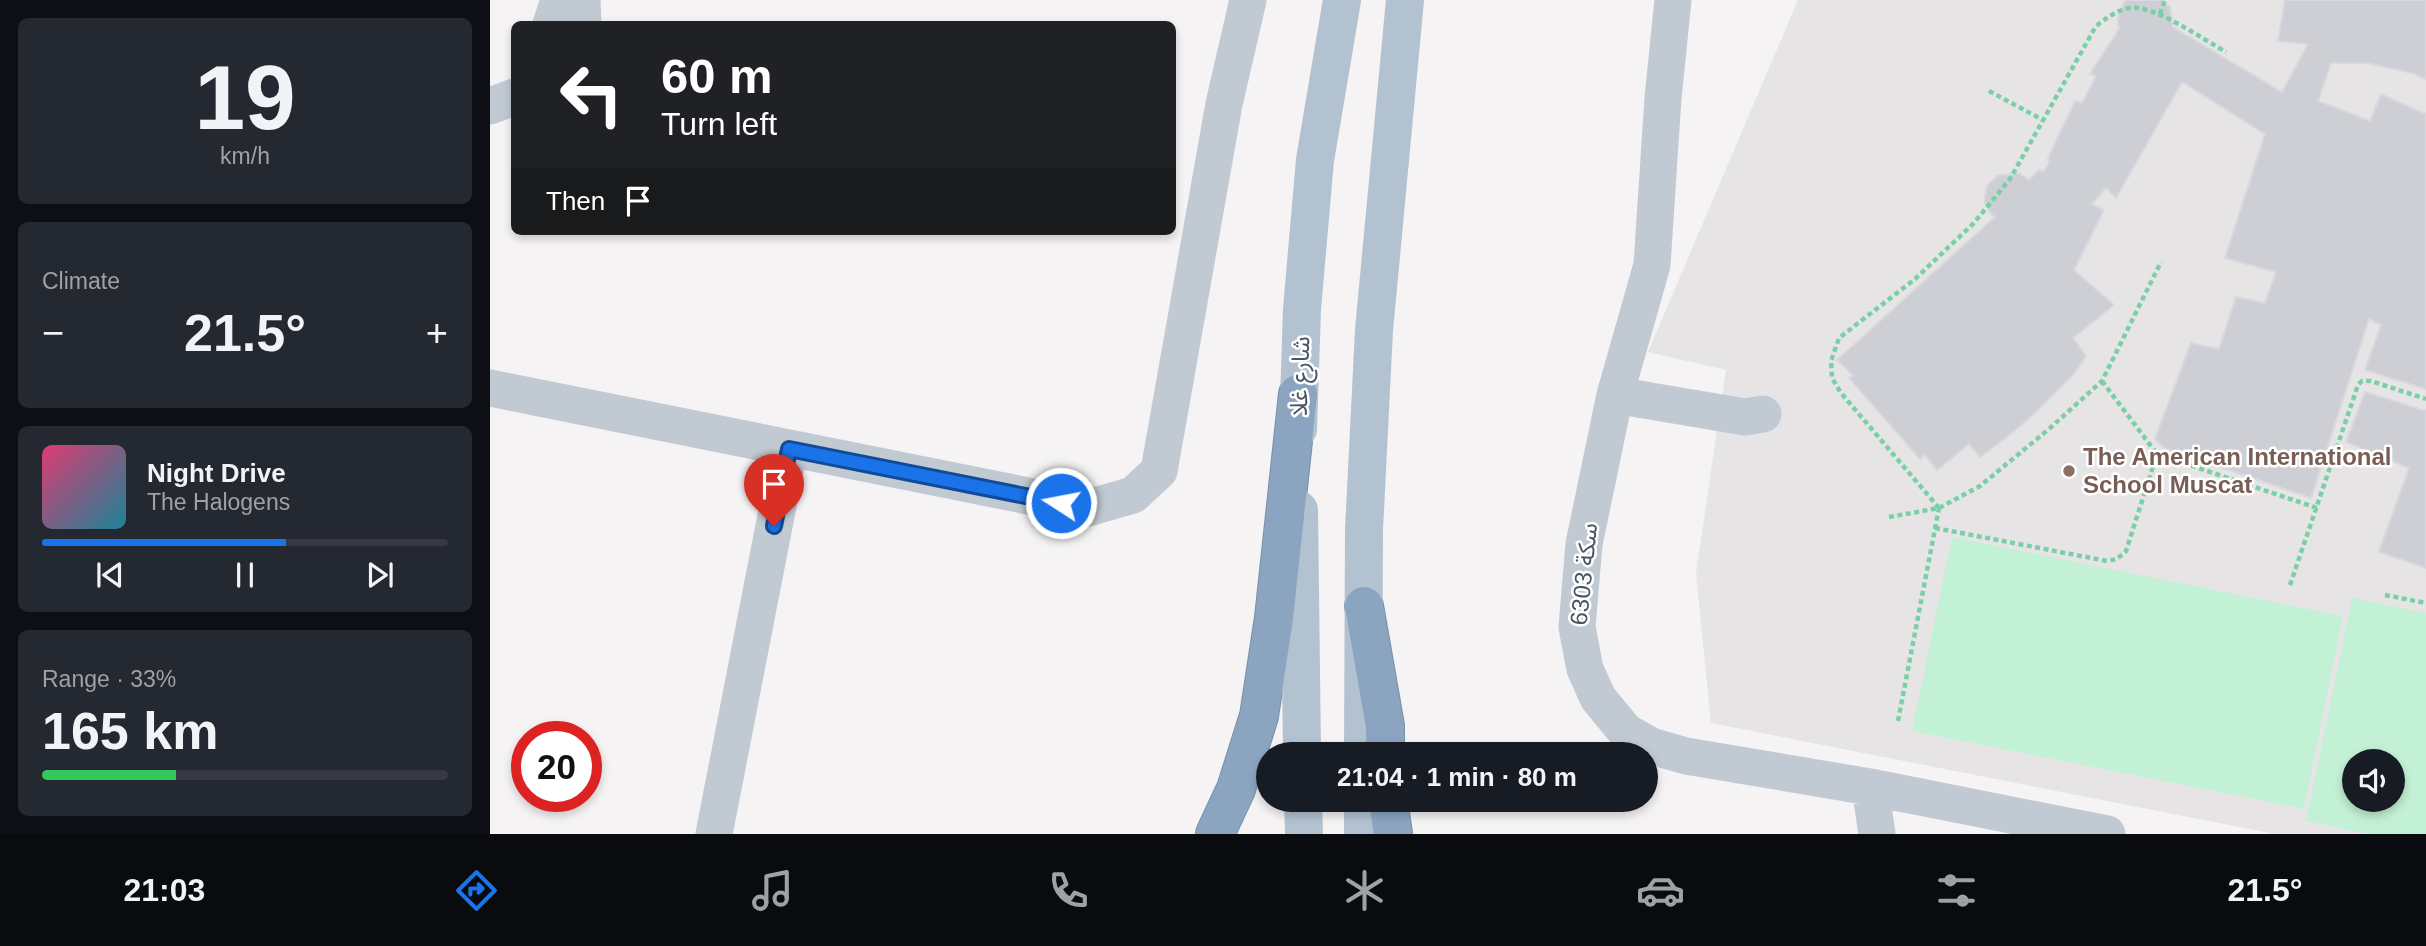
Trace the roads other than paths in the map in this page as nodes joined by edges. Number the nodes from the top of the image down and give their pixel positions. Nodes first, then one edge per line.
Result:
1 (559, 0) edge
2 (582, 0) edge
3 (1248, 0) edge
4 (1342, 0) edge
5 (1673, 0) edge
6 (1406, 5) edge
7 (552, 21) edge
8 (583, 21) edge
9 (511, 97) edge
10 (490, 106) edge
11 (490, 388) edge
12 (1298, 394) junction
13 (1615, 395) junction
14 (1763, 414) dead end
15 (789, 449) junction
16 (1364, 606) junction
17 (1302, 742) edge
18 (1363, 742) edge
19 (1385, 742) edge
20 (1870, 787) junction
21 (1303, 812) edge
22 (1363, 812) edge
23 (1390, 812) edge
24 (714, 834) edge
25 (1215, 834) edge
26 (1304, 834) edge
27 (1363, 834) edge
28 (1393, 834) edge
29 (1877, 834) edge
30 (2107, 834) edge

1 - 7 street
2 - 8 street
3 - 15 street
4 - 12 main road, شارع غلا
5 - 13 street, سكة 6303
6 - 16 main road
9 - 10 street
11 - 15 street
12 - 17 main road, شارع غلا
12 - 25 highway
13 - 14 street
13 - 20 street, سكة 6303
15 - 24 street
16 - 18 main road
16 - 19 highway
20 - 29 street
20 - 30 street, سكة 6303
21 - 26 main road
22 - 27 main road
23 - 28 highway

